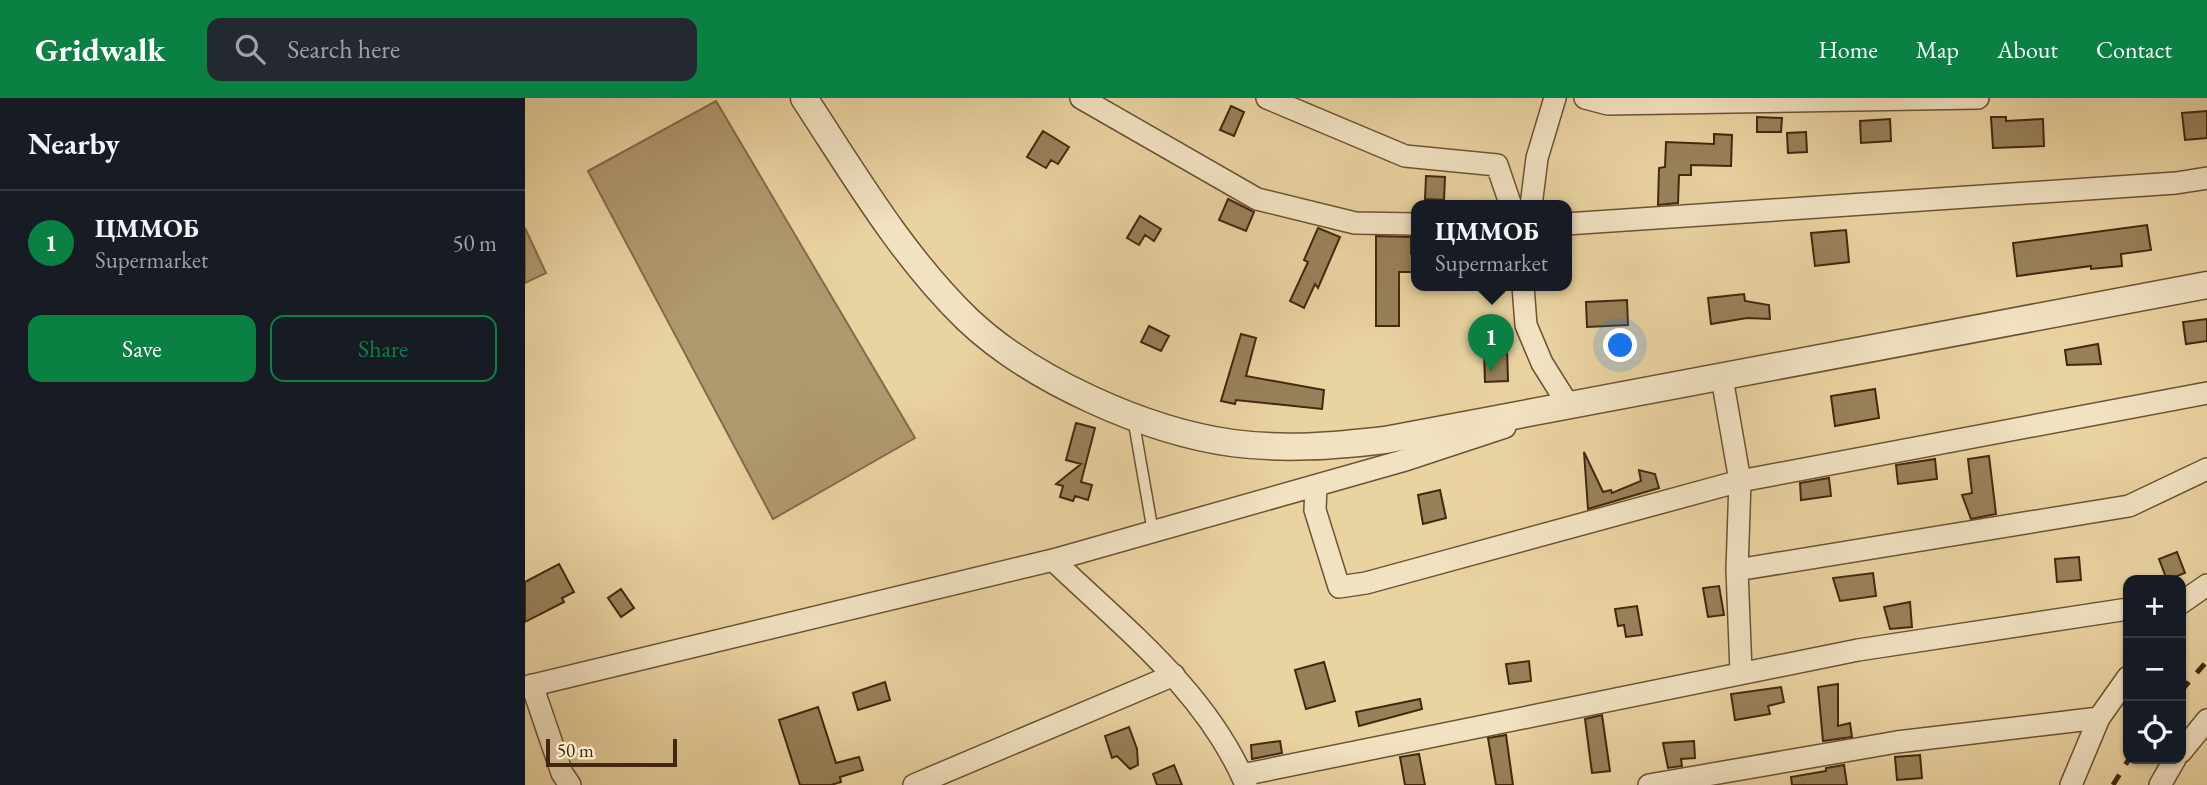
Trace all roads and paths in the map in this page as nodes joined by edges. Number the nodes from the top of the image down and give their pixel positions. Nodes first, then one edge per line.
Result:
1 (804, 98) edge
2 (1081, 98) edge
3 (1267, 98) edge
4 (1555, 98) edge
5 (1585, 98) edge
6 (1978, 98) edge
7 (1821, 99) edge
8 (1916, 99) edge
9 (1724, 101) edge
10 (2207, 178) edge
11 (1509, 200) edge
12 (1532, 200) edge
13 (1572, 223) edge
14 (1411, 224) edge
15 (2207, 285) edge
16 (1523, 291) edge
17 (1722, 378) junction
18 (2207, 393) edge
19 (1569, 406) junction
20 (1132, 416) junction
21 (2207, 469) edge
22 (1740, 481) junction
23 (1316, 486) junction
24 (1153, 532) junction
25 (1053, 560) junction
26 (1737, 570) junction
27 (2207, 584) edge
28 (2186, 598) edge
29 (2123, 610) edge
30 (1741, 672) junction
31 (1174, 676) junction
32 (2123, 684) edge
33 (528, 686) edge
34 (2099, 718) junction
35 (2207, 720) edge
36 (2186, 746) edge
37 (2172, 764) edge
38 (1244, 780) edge
39 (566, 781) edge
40 (914, 785) edge
41 (1649, 785) edge
42 (2071, 785) edge
43 (2160, 785) edge

1 - 20 street
2 - 14 street
3 - 11 street
4 - 12 street
5 - 9 street
6 - 8 street
7 - 8 street
7 - 9 street
10 - 13 street
15 - 17 street
16 - 19 street
17 - 19 street
17 - 22 street
18 - 22 street
19 - 20 street
19 - 23 street
20 - 24 lane
21 - 26 street
22 - 23 street
22 - 26 street
23 - 24 street
24 - 25 street
25 - 31 street
25 - 33 street
26 - 30 street
27 - 28 street
29 - 30 street
30 - 38 street
31 - 38 street
31 - 40 street
32 - 34 street
33 - 39 street
34 - 41 street
34 - 42 street
35 - 36 street
37 - 43 street

